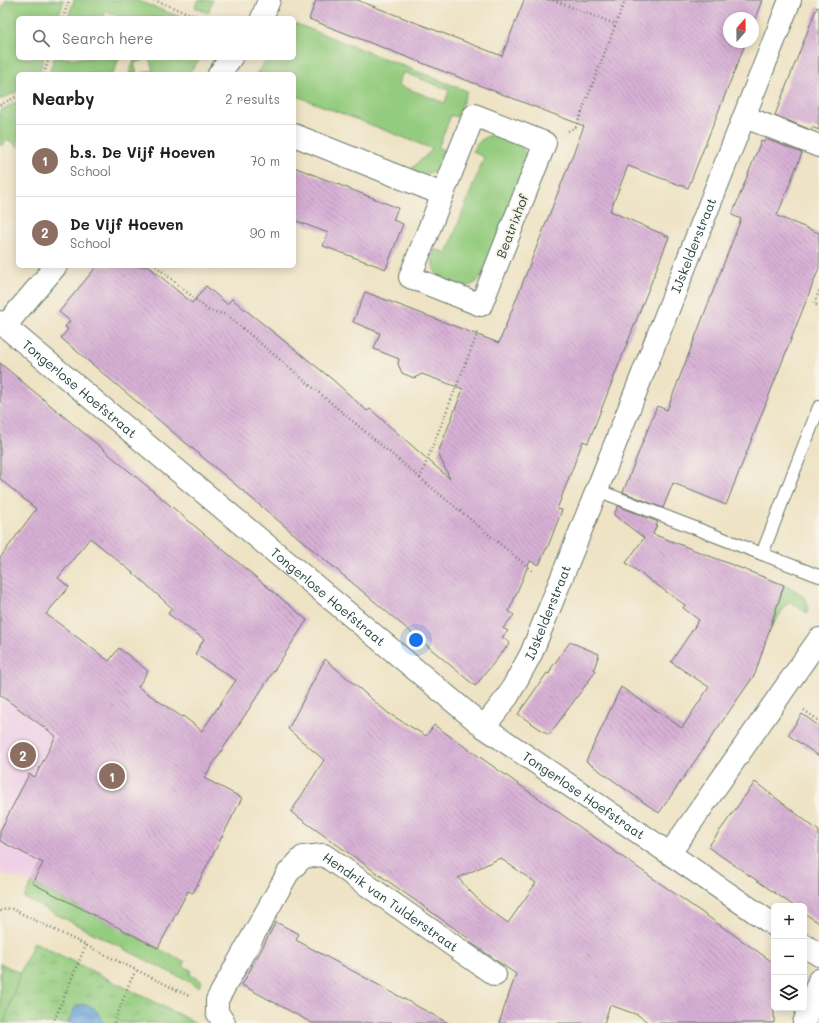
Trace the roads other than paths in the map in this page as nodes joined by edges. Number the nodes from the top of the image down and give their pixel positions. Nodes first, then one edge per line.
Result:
1 (269, 0) edge
2 (790, 0) edge
3 (263, 16) edge
4 (230, 60) edge
5 (220, 72) edge
6 (745, 117) junction
7 (296, 136) edge
8 (819, 146) edge
9 (442, 194) junction
10 (54, 268) edge
11 (2, 324) edge
12 (819, 406) edge
13 (597, 490) junction
14 (762, 554) junction
15 (819, 576) edge
16 (819, 639) edge
17 (484, 727) junction
18 (670, 853) junction
19 (771, 923) edge
20 (807, 947) edge
21 (819, 955) edge
22 (495, 975) dead end
23 (819, 980) edge
24 (224, 1023) edge
25 (804, 1023) edge

1 - 3 street
2 - 6 street, IJskelderstraat
4 - 5 street
6 - 8 street
6 - 13 street, IJskelderstraat
7 - 9 street
9 - 9 street, Beatrixhof
10 - 11 street
11 - 17 street, Tongerlose Hoefstraat
12 - 14 lane
13 - 14 lane
13 - 17 street, IJskelderstraat
14 - 15 lane
16 - 18 street
17 - 18 street, Tongerlose Hoefstraat
18 - 19 street, Tongerlose Hoefstraat
20 - 21 street
22 - 24 street, Hendrik van Tulderstraat
23 - 25 street

